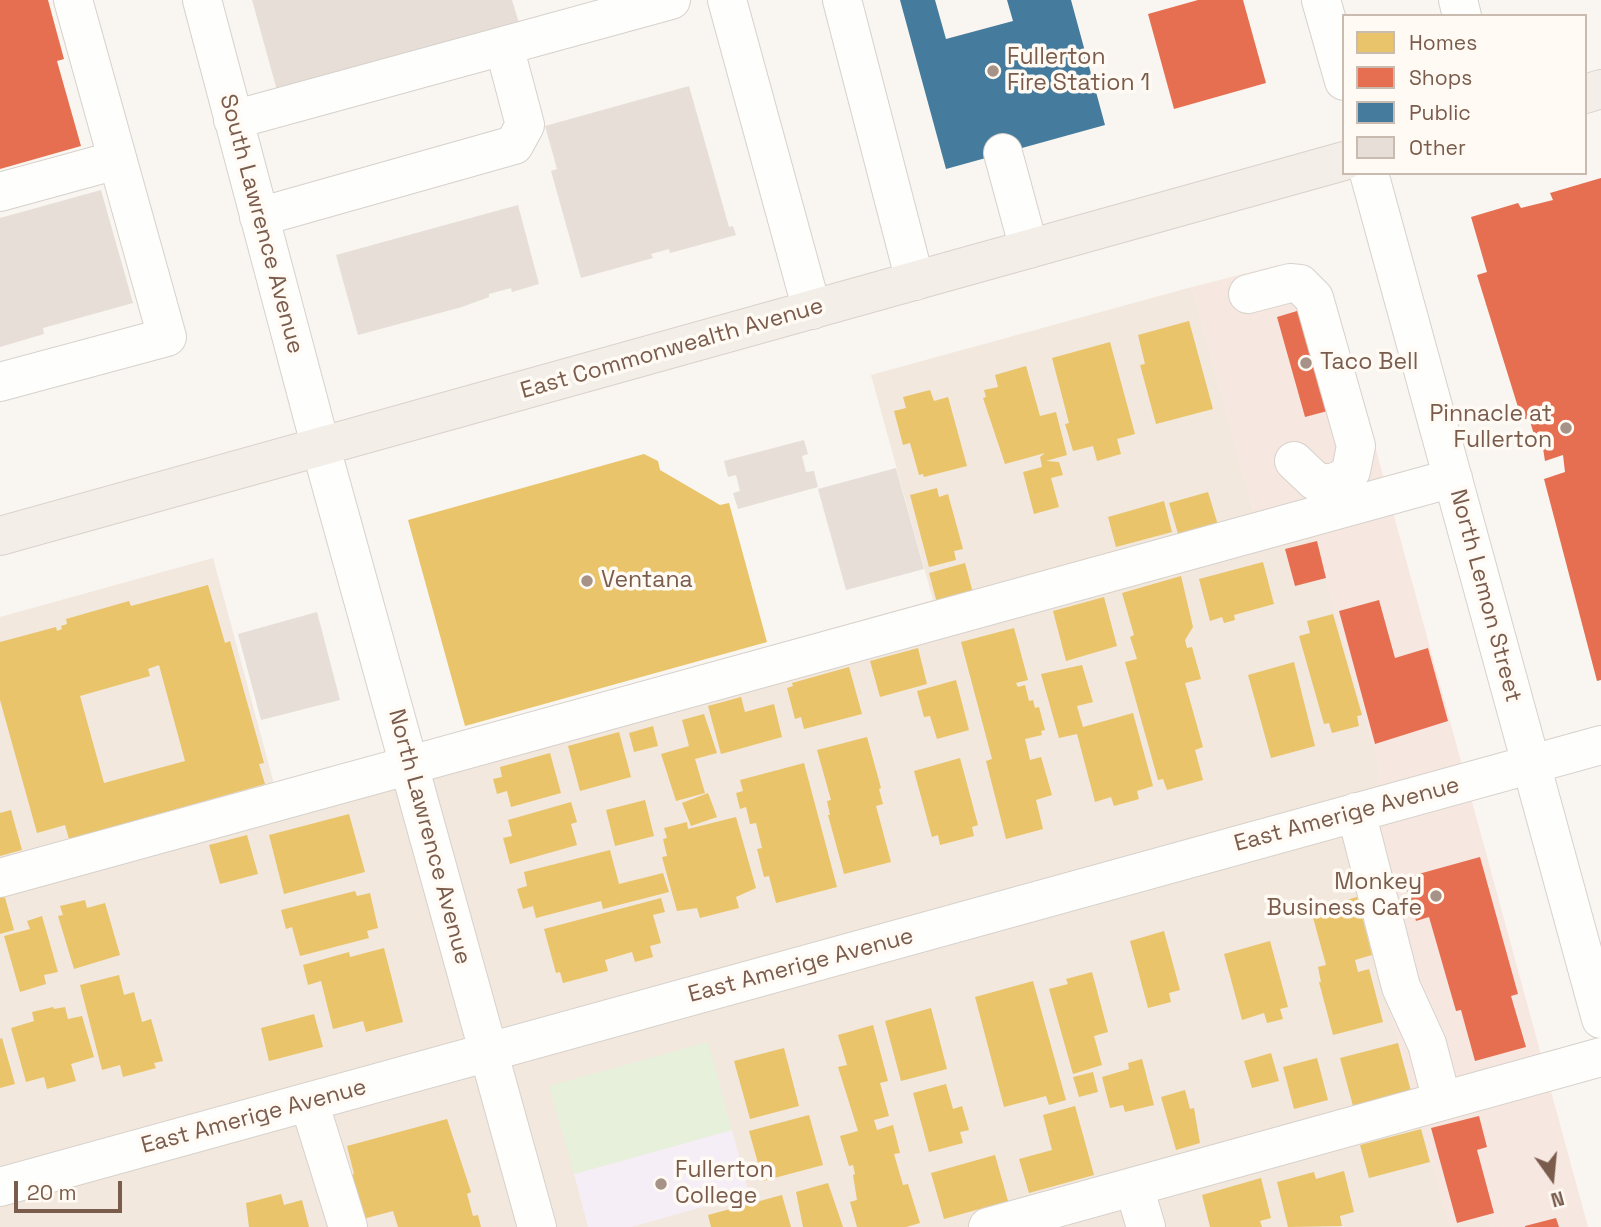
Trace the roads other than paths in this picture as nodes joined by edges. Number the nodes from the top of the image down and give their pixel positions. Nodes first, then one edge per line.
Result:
1 (73, 0) edge
2 (202, 0) edge
3 (670, 0) edge
4 (727, 0) edge
5 (842, 0) edge
6 (1321, 0) edge
7 (504, 46) junction
8 (1342, 74) edge
9 (233, 120) junction
10 (1003, 153) dead end
11 (117, 160) junction
12 (1342, 162) edge
13 (1371, 175) edge
14 (0, 192) edge
15 (259, 217) junction
16 (1029, 249) junction
17 (915, 281) junction
18 (1248, 294) dead end
19 (812, 310) junction
20 (0, 382) edge
21 (320, 448) junction
22 (1294, 461) dead end
23 (1453, 478) junction
24 (0, 536) edge
25 (1601, 745) edge
26 (1531, 764) junction
27 (410, 766) junction
28 (1356, 812) junction
29 (0, 878) edge
30 (1601, 1019) edge
31 (488, 1052) junction
32 (1601, 1057) edge
33 (310, 1101) junction
34 (1442, 1101) junction
35 (1134, 1186) junction
36 (0, 1187) edge
37 (348, 1227) edge
38 (537, 1227) edge
39 (988, 1227) edge
40 (1146, 1227) edge

1 - 11 street
2 - 9 street, South Lawrence Avenue
3 - 7 street
4 - 19 street
5 - 17 street
6 - 8 street
7 - 9 street
7 - 15 street
9 - 15 street, South Lawrence Avenue
10 - 16 street
11 - 14 street
11 - 20 street
12 - 16 main road, East Commonwealth Avenue
13 - 23 street, North Lemon Street
15 - 21 street, South Lawrence Avenue
16 - 17 main road, East Commonwealth Avenue
17 - 19 main road, East Commonwealth Avenue
18 - 22 street
19 - 21 main road, East Commonwealth Avenue
21 - 24 main road, East Commonwealth Avenue
21 - 27 street, North Lawrence Avenue
23 - 26 street, North Lemon Street
23 - 27 street
25 - 26 street, East Amerige Avenue
26 - 28 street, East Amerige Avenue
26 - 30 street, North Lemon Street
27 - 29 street
27 - 31 street, North Lawrence Avenue
28 - 31 street, East Amerige Avenue
28 - 34 street
31 - 33 street, East Amerige Avenue
31 - 38 street, North Lawrence Avenue
32 - 34 street
33 - 36 street, East Amerige Avenue
33 - 37 street
34 - 35 street
35 - 39 street
35 - 40 street

